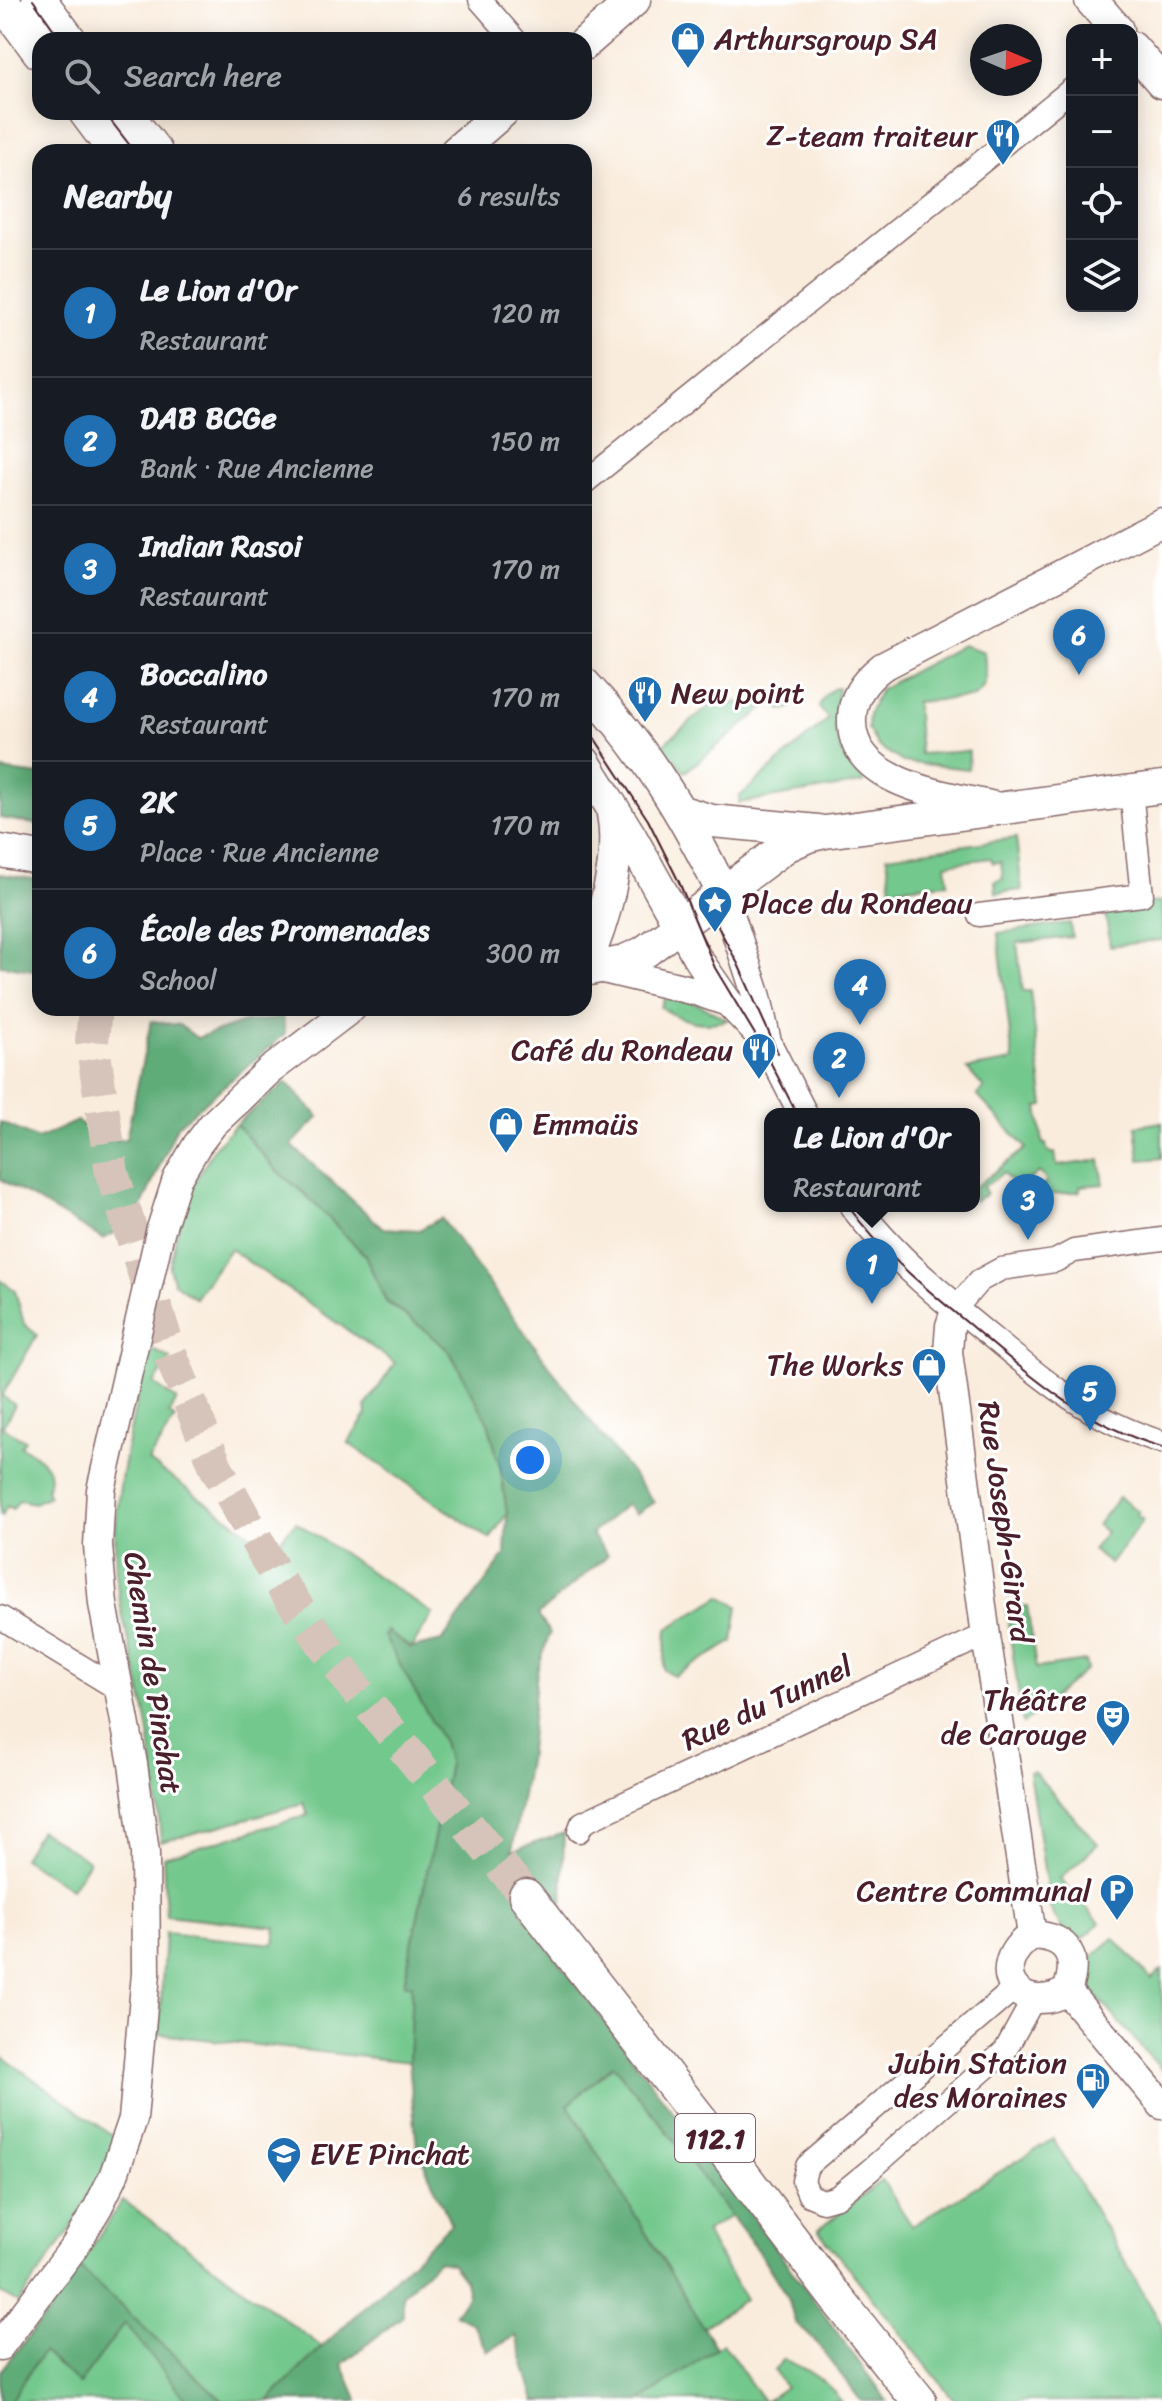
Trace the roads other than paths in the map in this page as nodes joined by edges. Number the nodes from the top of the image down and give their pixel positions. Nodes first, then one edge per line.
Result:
1 (1, 0) edge
2 (39, 0) edge
3 (480, 0) edge
4 (634, 0) edge
5 (1091, 0) edge
6 (1112, 24) edge
7 (63, 32) edge
8 (508, 32) edge
9 (592, 37) edge
10 (32, 41) edge
11 (1138, 55) edge
12 (1162, 82) edge
13 (1066, 94) edge
14 (92, 120) edge
15 (130, 120) edge
16 (493, 120) edge
17 (110, 144) edge
18 (149, 144) edge
19 (465, 144) edge
20 (592, 477) edge
21 (1162, 522) edge
22 (592, 693) edge
23 (592, 775) edge
24 (1146, 789) edge
25 (612, 807) junction
26 (1004, 808) junction
27 (682, 812) junction
28 (825, 832) junction
29 (0, 851) edge
30 (32, 857) edge
31 (734, 884) junction
32 (979, 915) dead end
33 (680, 926) junction
34 (592, 958) edge
35 (592, 968) edge
36 (592, 969) edge
37 (728, 1002) junction
38 (341, 1016) edge
39 (767, 1043) junction
40 (800, 1108) edge
41 (859, 1212) edge
42 (1162, 1239) edge
43 (956, 1308) junction
44 (1162, 1442) edge
45 (0, 1617) edge
46 (986, 1636) junction
47 (118, 1689) junction
48 (579, 1831) dead end
49 (526, 1896) tunnel mouth
50 (1032, 1935) junction
51 (1067, 1991) junction
52 (1024, 1994) junction
53 (1162, 2104) edge
54 (0, 2346) edge
55 (919, 2401) edge

1 - 10 main road
2 - 7 main road
3 - 8 street
4 - 9 main road
5 - 6 main road
11 - 12 main road
13 - 20 street
14 - 17 main road
15 - 18 main road
16 - 19 main road
21 - 26 street
22 - 27 main road
23 - 25 main road
24 - 26 main road
24 - 32 street
25 - 33 main road
25 - 34 main road
26 - 28 main road
27 - 28 main road
27 - 31 main road
28 - 31 main road
29 - 30 main road
31 - 33 main road
31 - 39 street
33 - 35 main road
33 - 37 street
36 - 37 street
37 - 39 street
38 - 47 street, Chemin de Pinchat
39 - 40 street
41 - 43 street
42 - 43 street
43 - 44 street
43 - 46 street, Rue Joseph-Girard
45 - 47 street
46 - 48 street, Rue du Tunnel
46 - 50 street, Rue Joseph-Girard
47 - 54 street, Chemin de Pinchat
49 - 55 main road, 112.1
50 - 51 street
50 - 52 street
51 - 52 street
51 - 53 street
52 - 52 street

